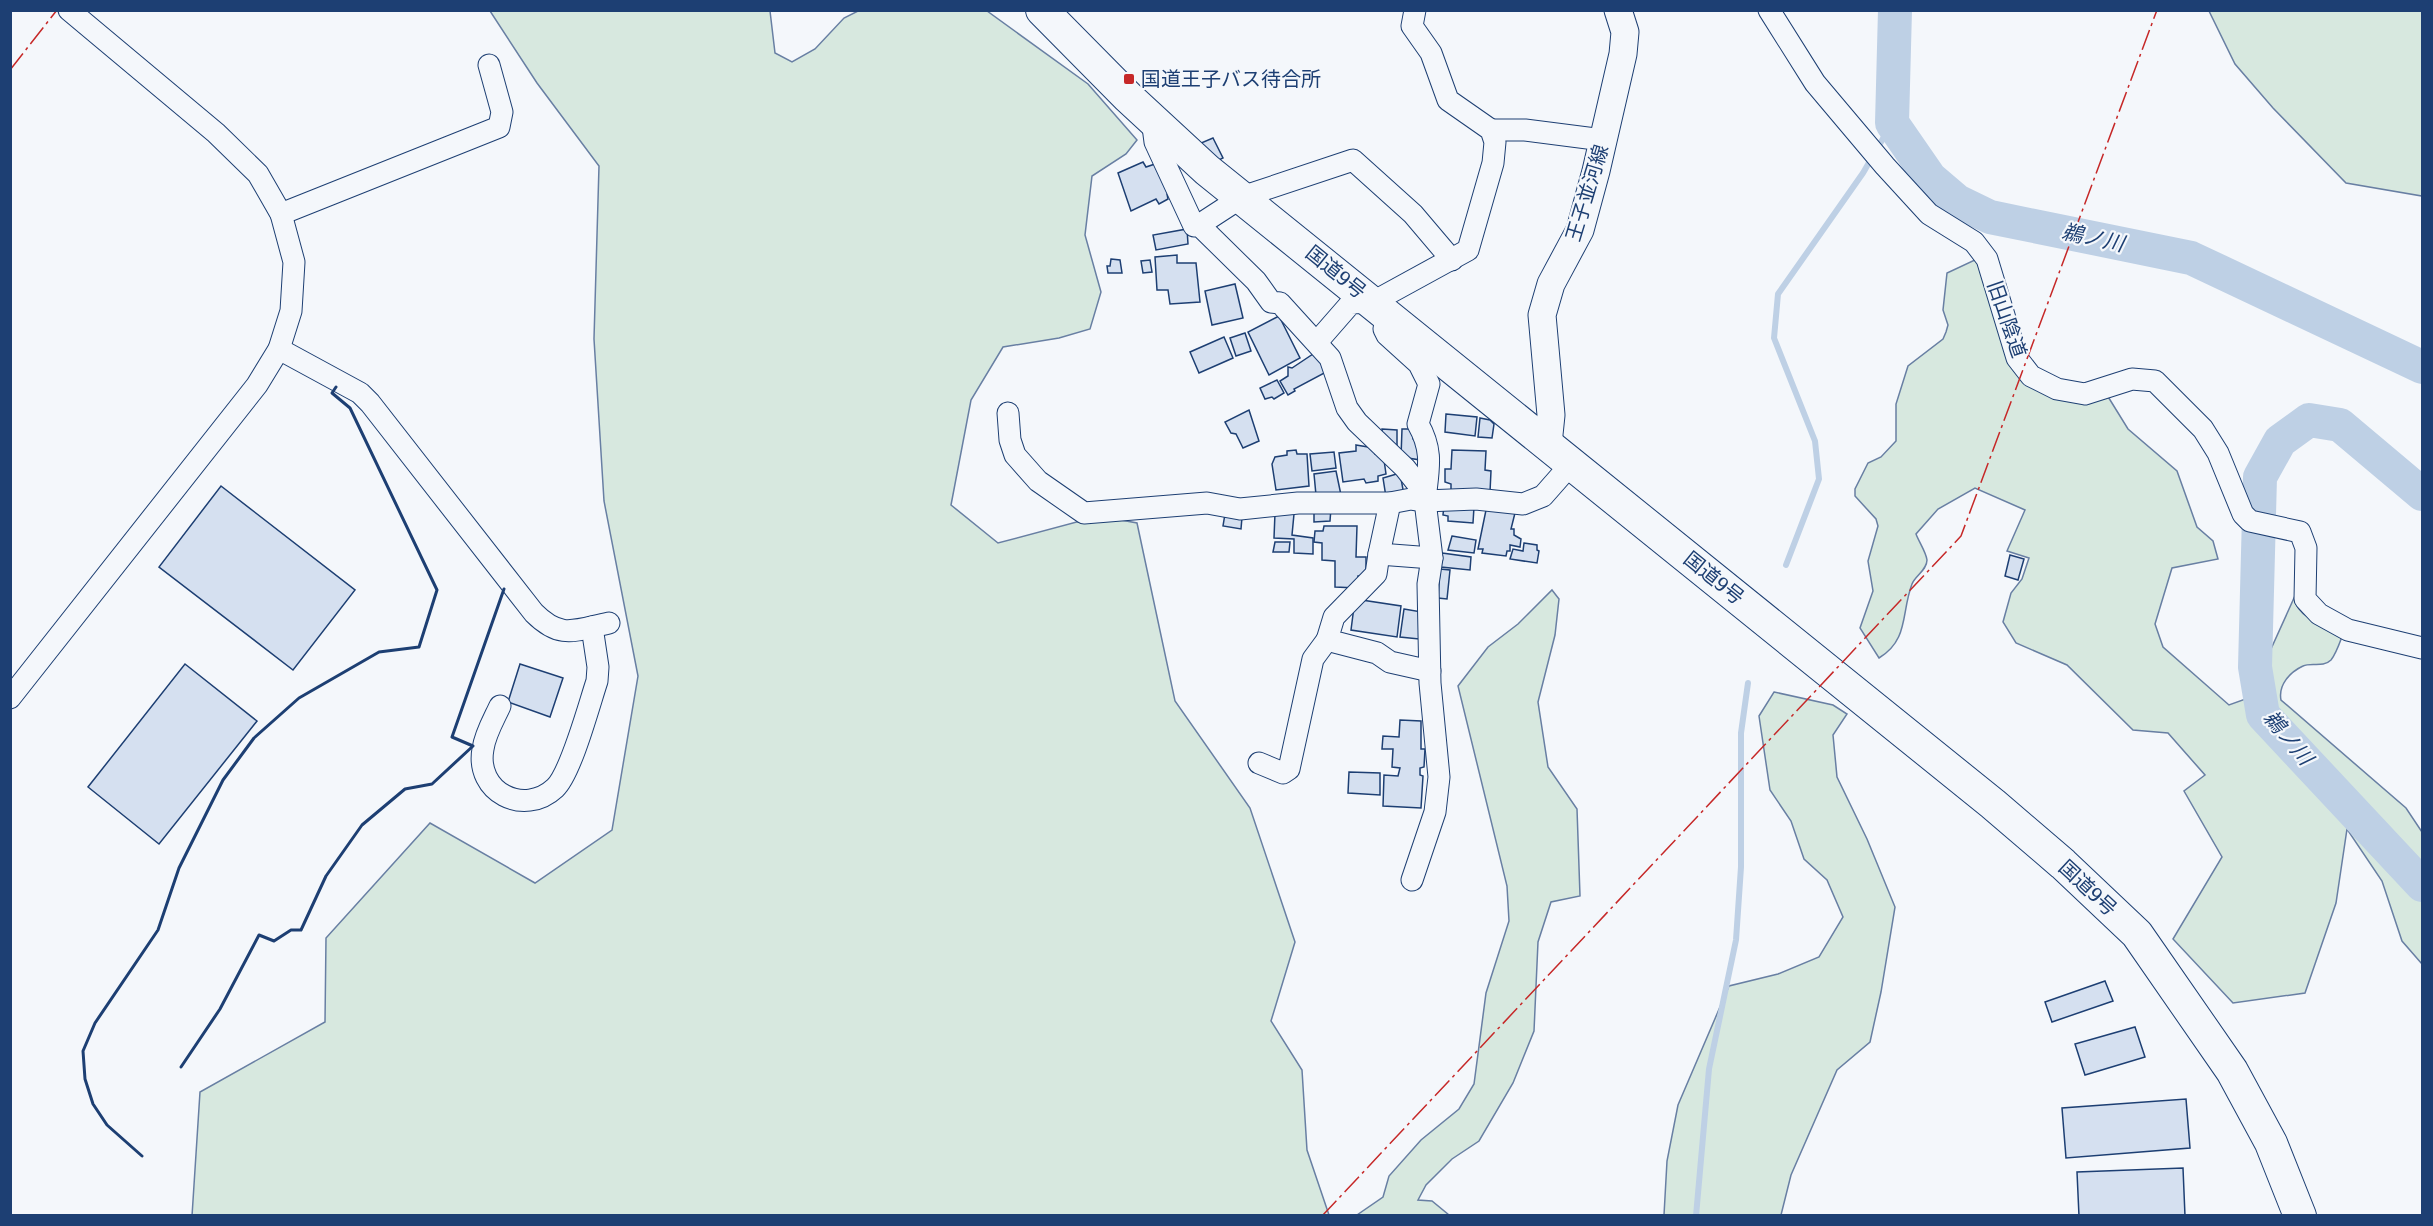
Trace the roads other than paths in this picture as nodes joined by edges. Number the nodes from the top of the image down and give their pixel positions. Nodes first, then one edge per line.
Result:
1 (69, 10) edge
2 (1042, 10) edge
3 (1415, 10) edge
4 (1618, 10) edge
5 (1769, 10) edge
6 (489, 65) dead end
7 (1152, 119) junction
8 (1491, 130) junction
9 (1603, 140) junction
10 (1242, 197) junction
11 (281, 214) junction
12 (1196, 232) junction
13 (1452, 260) junction
14 (1380, 307) junction
15 (1317, 342) junction
16 (279, 349) junction
17 (1008, 413) dead end
18 (1548, 444) junction
19 (1572, 463) junction
20 (1425, 501) junction
21 (1390, 503) junction
22 (1379, 554) junction
23 (1432, 558) junction
24 (1328, 640) junction
25 (2422, 648) edge
26 (1430, 671) junction
27 (10, 698) edge
28 (500, 706) dead end
29 (1259, 763) dead end
30 (1412, 880) dead end
31 (2300, 1215) edge

1 - 11 street
2 - 7 highway, 国道9号
3 - 8 street
4 - 9 main road, 王子並河線
5 - 25 street, 旧山陰道
6 - 11 street
7 - 10 highway, 国道9号
7 - 12 street
8 - 9 street
8 - 13 street
9 - 18 main road, 王子並河線
10 - 12 street
10 - 13 street
10 - 14 highway, 国道9号
11 - 16 street
12 - 15 street
13 - 14 street
14 - 15 street
14 - 18 highway, 国道9号
14 - 20 street
15 - 20 street
16 - 27 street
16 - 28 street
17 - 21 street
18 - 19 highway, 国道9号
19 - 20 street
19 - 31 highway, 国道9号
20 - 21 street
20 - 23 street
21 - 22 street
22 - 23 street
22 - 24 street
23 - 26 street
24 - 26 street
24 - 29 street
26 - 30 street

